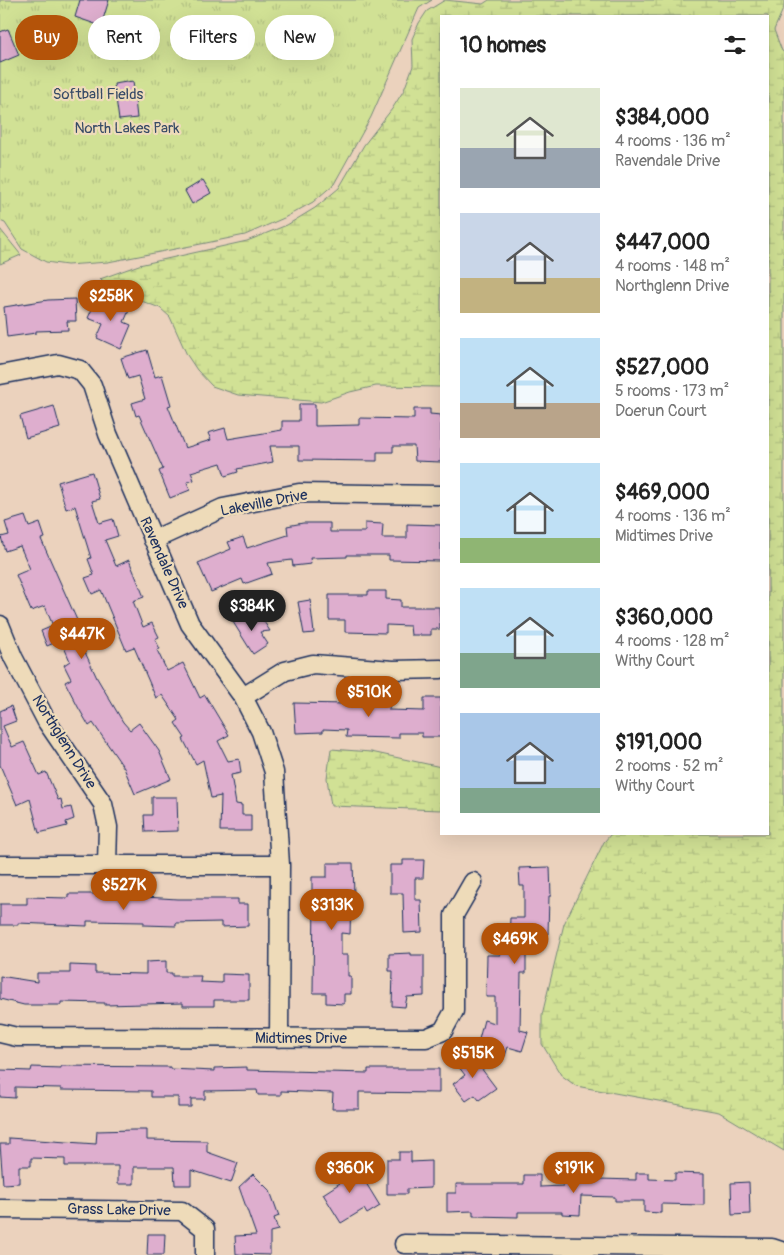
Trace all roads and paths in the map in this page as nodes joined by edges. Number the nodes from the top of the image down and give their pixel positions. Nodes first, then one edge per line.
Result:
1 (0, 375) edge
2 (440, 495) edge
3 (153, 540) junction
4 (0, 625) edge
5 (440, 669) edge
6 (243, 697) junction
7 (107, 864) junction
8 (0, 865) edge
9 (280, 865) junction
10 (473, 882) dead end
11 (0, 1032) edge
12 (279, 1038) junction
13 (0, 1209) edge
14 (404, 1244) dead end
15 (784, 1252) edge
16 (206, 1255) edge

1 - 3 street, Ravendale Drive
2 - 3 street, Lakeville Drive
3 - 6 street, Ravendale Drive
4 - 7 street, Northglenn Drive
5 - 6 street
6 - 9 street, Ravendale Drive
7 - 8 street
7 - 9 street
9 - 12 street, Ravendale Drive
10 - 12 street, Midtimes Drive
11 - 12 street, Midtimes Drive
13 - 16 street, Grass Lake Drive
14 - 15 street

